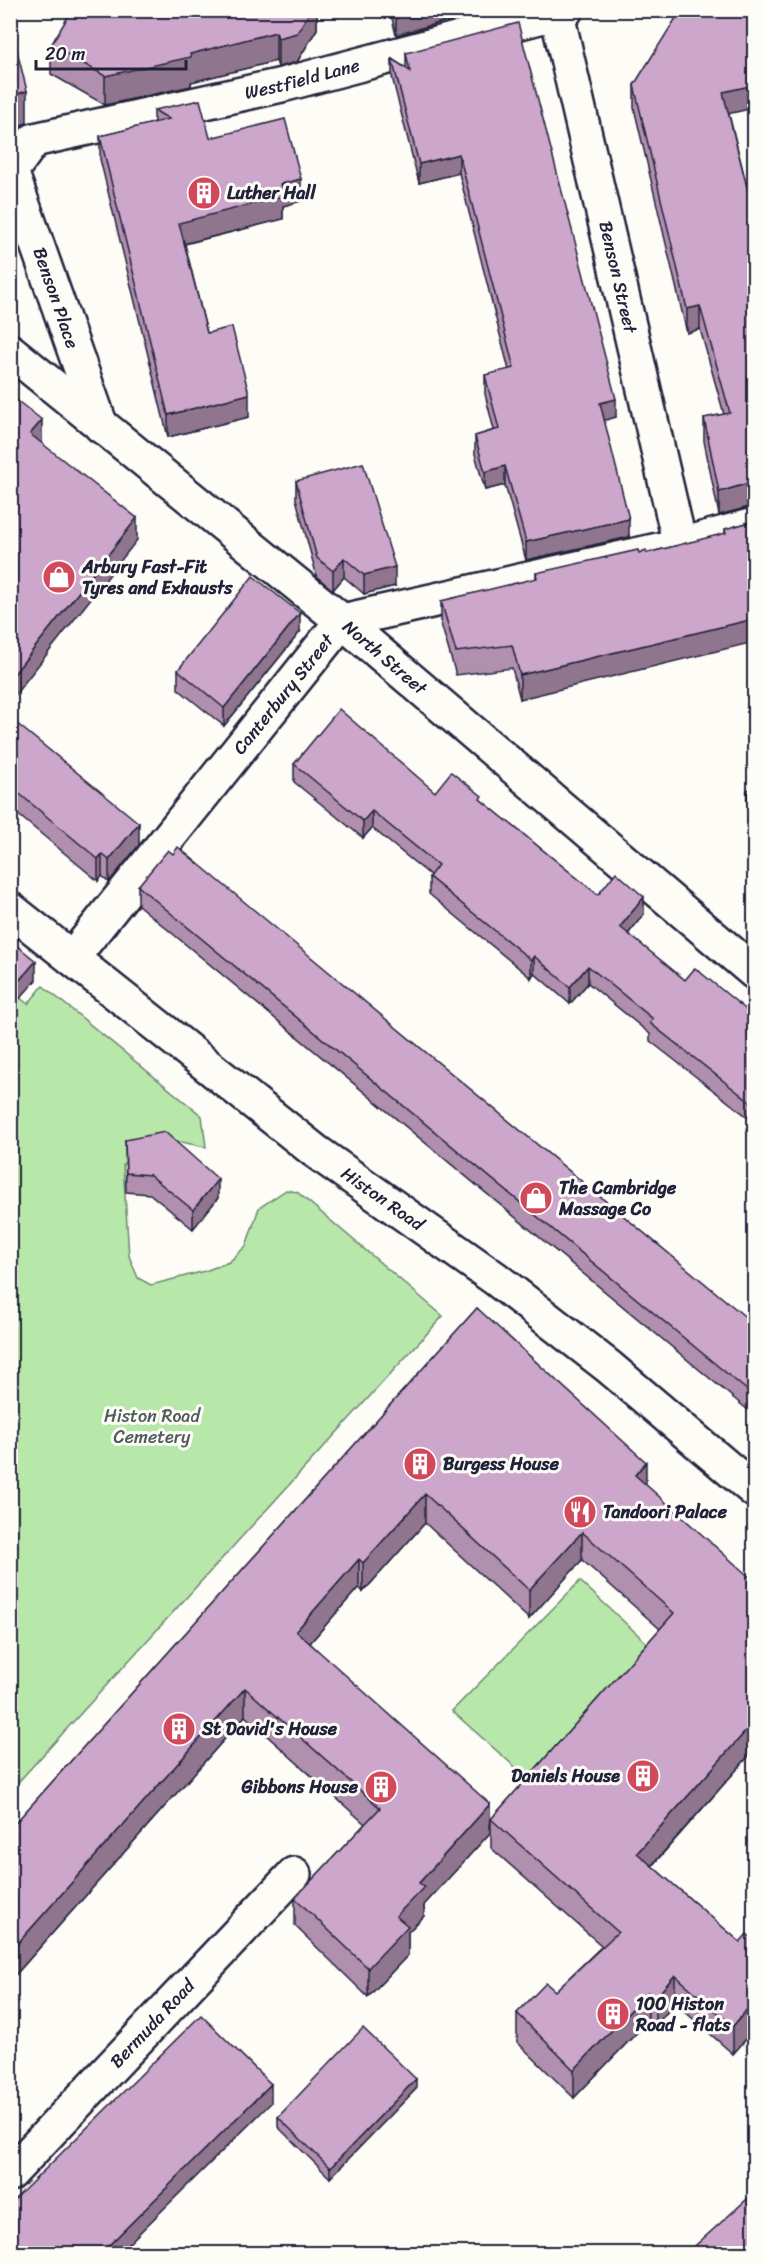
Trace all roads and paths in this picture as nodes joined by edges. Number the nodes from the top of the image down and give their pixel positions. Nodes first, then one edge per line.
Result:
1 (560, 11) edge
2 (34, 140) joint
3 (10, 351) edge
4 (102, 428) junction
5 (754, 525) edge
6 (680, 545) junction
7 (342, 621) junction
8 (10, 909) edge
9 (72, 958) junction
10 (754, 972) edge
11 (754, 1490) edge
12 (294, 1874) dead end
13 (10, 2174) edge

1 - 2 street, Westfield Lane
1 - 6 street, Benson Street
2 - 4 street, Benson Place
3 - 4 street, North Street
4 - 7 street, North Street
5 - 6 street, Canterbury Street
6 - 7 street, Canterbury Street
7 - 9 street, Canterbury Street
7 - 10 street, North Street
8 - 9 street, Histon Road
9 - 11 street, Histon Road
12 - 13 street, Bermuda Road

